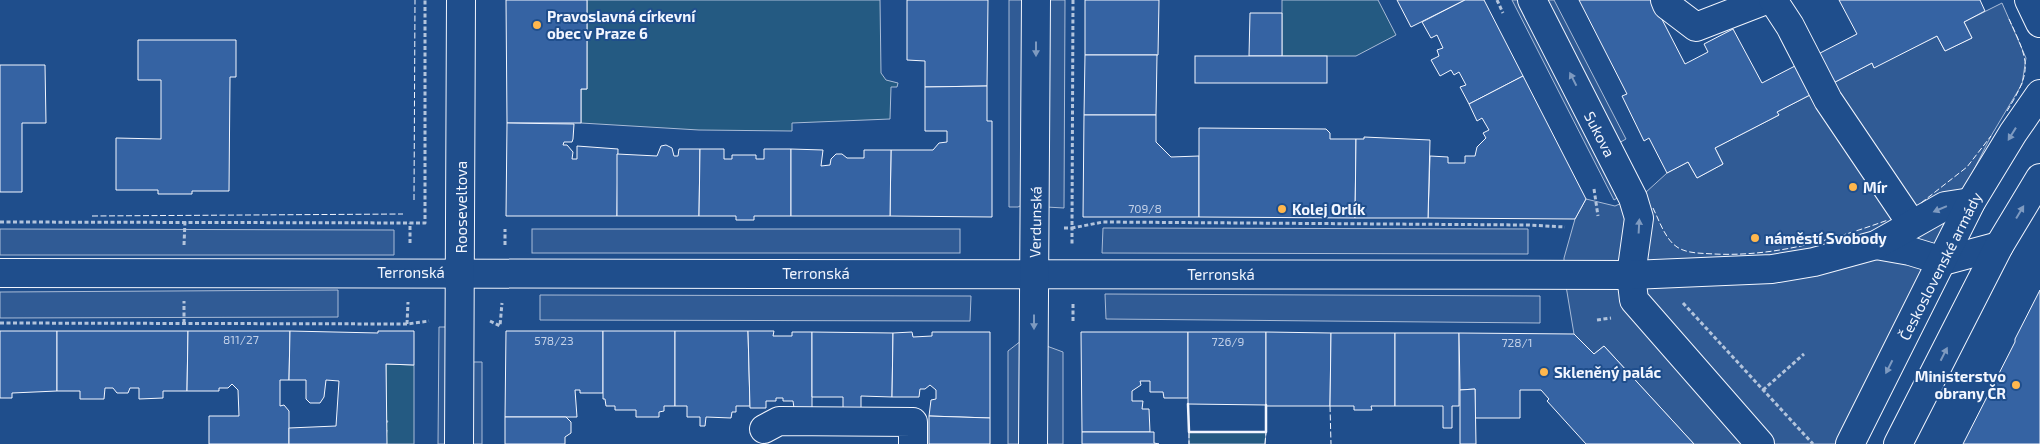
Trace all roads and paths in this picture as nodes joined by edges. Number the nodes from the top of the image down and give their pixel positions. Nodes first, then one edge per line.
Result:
1 (425, 0) edge
2 (461, 0) edge
3 (1036, 0) edge
4 (1073, 0) edge
5 (1532, 0) edge
6 (1665, 0) edge
7 (1766, 0) edge
8 (1773, 0) edge
9 (2029, 0) edge
10 (2040, 23) edge
11 (2040, 94) edge
12 (2040, 178) edge
13 (1971, 202) junction
14 (0, 222) edge
15 (1911, 223) junction
16 (1565, 227) dead end
17 (1876, 245) junction
18 (1999, 246) junction
19 (1943, 261) junction
20 (461, 272) junction
21 (0, 273) edge
22 (1034, 273) junction
23 (1632, 275) junction
24 (460, 318) junction
25 (0, 323) edge
26 (500, 326) dead end
27 (1804, 354) dead end
28 (1763, 390) dead end
29 (764, 428) dead end
30 (459, 444) edge
31 (913, 444) edge
32 (1034, 444) edge
33 (1760, 444) edge
34 (1850, 444) edge
35 (1898, 444) edge

1 - 14 path
2 - 20 street, Rooseveltova
3 -> 22 street, Verdunská
4 - 16 path
23 -> 5 street, Sukova
6 - 7 street
8 - 15 street
9 - 10 street
11 -> 13 street, Československé armády
18 -> 12 street
13 -> 15 street
13 - 19 street, Československé armády
15 - 17 street
17 - 19 street
17 - 23 street
18 - 19 street
35 -> 18 street
19 -> 34 street, Československé armády
20 - 21 street, Terronská
20 - 22 street, Terronská
20 - 24 street, Rooseveltova
22 - 23 street, Terronská
22 -> 32 street, Verdunská
23 - 33 street
24 - 25 path
24 - 26 path
24 - 30 street, Rooseveltova
27 - 28 path
29 - 31 street

